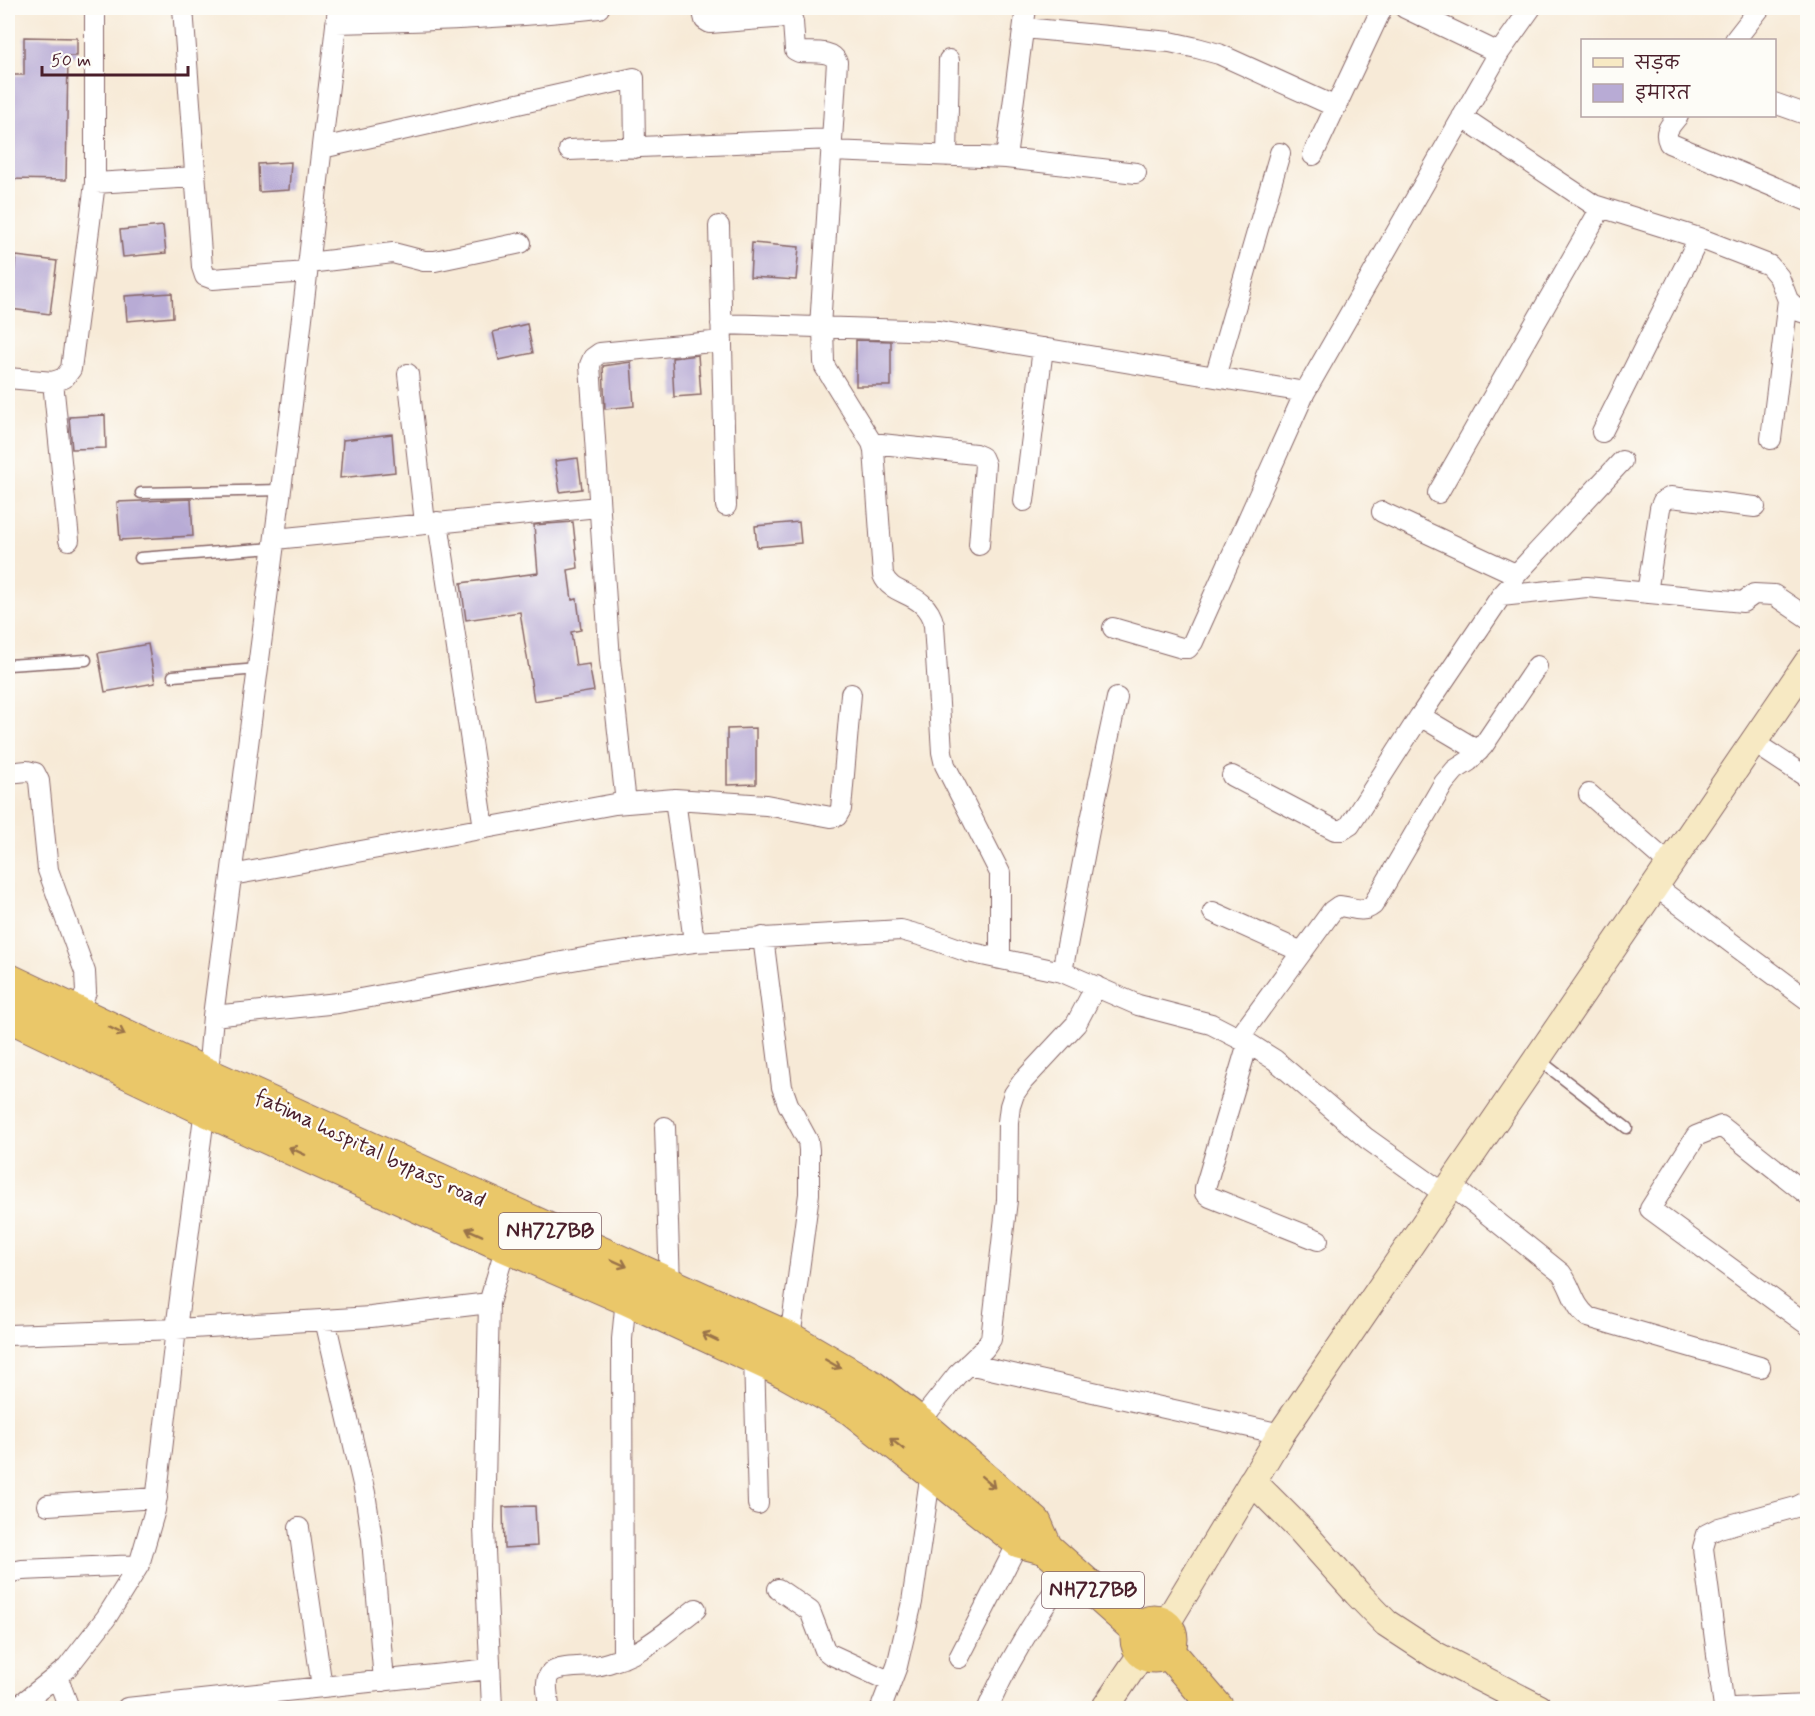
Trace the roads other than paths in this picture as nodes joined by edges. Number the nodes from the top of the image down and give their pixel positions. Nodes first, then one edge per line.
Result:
1 (95, 8) edge
2 (183, 8) edge
3 (599, 8) edge
4 (702, 8) edge
5 (1026, 8) edge
6 (1382, 8) edge
7 (1405, 8) edge
8 (1531, 8) edge
9 (1760, 8) edge
10 (788, 12) edge
11 (337, 15) edge
12 (1024, 28) junction
13 (1736, 39) edge
14 (1499, 53) junction
15 (949, 60) dead end
16 (1776, 104) edge
17 (1335, 107) junction
18 (1808, 116) edge
19 (1462, 117) junction
20 (1677, 117) edge
21 (831, 145) junction
22 (322, 148) junction
23 (635, 148) junction
24 (569, 150) dead end
25 (1280, 153) dead end
26 (1313, 155) dead end
27 (947, 156) junction
28 (1006, 158) junction
29 (1136, 173) dead end
30 (195, 177) junction
31 (94, 183) junction
32 (1808, 201) edge
33 (1600, 208) junction
34 (719, 226) dead end
35 (1699, 238) junction
36 (521, 243) dead end
37 (308, 267) junction
38 (1788, 300) junction
39 (1808, 314) edge
40 (821, 327) junction
41 (722, 332) junction
42 (1043, 348) junction
43 (408, 374) dead end
44 (1215, 377) junction
45 (8, 378) edge
46 (53, 382) junction
47 (1305, 392) junction
48 (1602, 432) dead end
49 (1772, 439) dead end
50 (872, 442) junction
51 (1622, 461) dead end
52 (281, 490) junction
53 (141, 493) dead end
54 (1438, 493) dead end
55 (1024, 501) dead end
56 (726, 506) dead end
57 (598, 507) junction
58 (1755, 507) dead end
59 (1382, 512) dead end
60 (431, 522) junction
61 (69, 540) dead end
62 (274, 543) junction
63 (979, 545) dead end
64 (140, 558) dead end
65 (1514, 577) junction
66 (1647, 593) junction
67 (1501, 596) junction
68 (1808, 618) edge
69 (1113, 628) dead end
70 (86, 660) dead end
71 (1808, 662) edge
72 (8, 665) edge
73 (1537, 666) dead end
74 (258, 669) junction
75 (173, 676) dead end
76 (851, 694) dead end
77 (1117, 698) dead end
78 (1420, 716) junction
79 (1753, 742) junction
80 (1479, 751) junction
81 (8, 773) edge
82 (1232, 776) dead end
83 (1808, 778) edge
84 (1589, 794) dead end
85 (675, 799) junction
86 (626, 803) junction
87 (484, 828) junction
88 (232, 875) junction
89 (1662, 876) junction
90 (1213, 912) dead end
91 (763, 937) junction
92 (694, 942) junction
93 (1302, 952) junction
94 (1000, 959) junction
95 (1062, 972) junction
96 (8, 980) edge
97 (1096, 986) junction
98 (1808, 1000) edge
99 (78, 1012) junction
100 (8, 1015) edge
101 (213, 1016) junction
102 (1243, 1041) junction
103 (1538, 1059) junction
104 (208, 1076) junction
105 (205, 1109) junction
106 (665, 1127) dead end
107 (1627, 1128) dead end
108 (1449, 1190) junction
109 (423, 1191) junction
110 (1808, 1195) edge
111 (1318, 1240) dead end
112 (506, 1246) junction
113 (670, 1286) junction
114 (626, 1298) junction
115 (489, 1303) junction
116 (325, 1320) junction
117 (1808, 1325) edge
118 (176, 1329) junction
119 (8, 1335) edge
120 (790, 1339) junction
121 (754, 1357) junction
122 (968, 1364) junction
123 (1760, 1367) dead end
124 (919, 1422) junction
125 (1281, 1434) junction
126 (931, 1472) junction
127 (1252, 1481) junction
128 (156, 1498) junction
129 (1808, 1501) edge
130 (758, 1504) dead end
131 (48, 1505) dead end
132 (299, 1528) dead end
133 (1045, 1552) junction
134 (139, 1565) junction
135 (8, 1573) edge
136 (778, 1589) dead end
137 (696, 1609) dead end
138 (1154, 1640) junction
139 (622, 1658) junction
140 (959, 1658) dead end
141 (490, 1669) junction
142 (57, 1676) junction
143 (384, 1681) junction
144 (891, 1682) junction
145 (322, 1687) junction
146 (1808, 1704) edge
147 (16, 1708) edge
148 (69, 1708) edge
149 (127, 1708) edge
150 (492, 1708) edge
151 (549, 1708) edge
152 (881, 1708) edge
153 (988, 1708) edge
154 (1105, 1708) edge
155 (1216, 1708) edge
156 (1539, 1708) edge
157 (1724, 1708) edge
158 (1733, 1708) edge

1 - 31 street
2 - 30 street
3 - 11 street
4 - 10 street
5 - 12 street
6 - 17 street
7 - 14 street
8 - 14 street
9 - 13 street
10 - 21 street
11 - 22 street
12 - 17 street
12 - 28 street
14 - 19 street
15 - 27 street
16 - 18 street
17 - 26 street
19 - 33 street
19 - 47 street
20 - 32 street
21 - 23 street
21 - 27 street
21 - 40 street
22 - 23 street
22 - 37 street
23 - 24 street
25 - 44 street
27 - 28 street
28 - 29 street
30 - 31 street
30 - 37 street
31 - 46 street
33 - 35 street
33 - 54 street
34 - 41 street
35 - 38 street
35 - 48 street
36 - 37 street
37 - 52 street
38 - 39 street
38 - 49 street
40 - 41 street
40 - 42 street
40 - 50 street
41 - 56 street
41 - 57 street
42 - 44 street
42 - 55 street
43 - 60 street
44 - 47 street
45 - 46 street
46 - 61 street
47 - 69 street
50 - 63 street
50 - 94 street
51 - 65 street
52 - 53 lane
52 - 62 street
57 - 60 street
57 - 86 street
58 - 66 street
59 - 65 street
60 - 62 street
60 - 87 street
62 - 64 lane
62 - 74 street
65 - 67 street
66 - 67 street
66 - 68 street
67 - 78 street
70 - 72 lane
71 - 79 main road
73 - 80 street
74 - 75 lane
74 - 88 street
76 - 85 street
77 - 95 street
78 - 80 street
78 - 82 street
79 - 83 street
79 - 89 main road
80 - 93 street
81 - 99 street
84 - 89 street
85 - 86 street
85 - 92 street
86 - 87 street
87 - 88 street
88 - 101 street
89 - 98 street
89 - 103 main road
90 - 93 street
91 - 92 street
91 - 94 street
91 - 120 street
92 - 101 street
93 - 102 street
94 - 95 street
95 - 97 street
96 - 99 highway, fatima hospital bypass road / NH727BB
97 - 102 street
97 - 122 street
99 -> 104 highway, fatima hospital bypass road / NH727BB
100 - 105 highway, fatima hospital bypass road / NH727BB
101 - 104 street
102 - 108 street
102 - 111 street
103 - 107 lane
103 - 108 main road
104 - 105 street
104 - 109 highway, fatima hospital bypass road / NH727BB
109 -> 105 highway, fatima hospital bypass road / NH727BB
105 - 118 street
106 - 113 street
108 - 123 street
108 - 125 main road
112 -> 109 highway, fatima hospital bypass road / NH727BB
109 -> 113 highway, fatima hospital bypass road / NH727BB
110 - 117 street
112 - 114 highway, fatima hospital bypass road / NH727BB
112 - 115 street
113 - 120 highway, fatima hospital bypass road / NH727BB
121 -> 114 highway, fatima hospital bypass road / NH727BB
114 - 139 street
115 - 116 street
115 - 141 street
116 - 118 street
116 - 143 street
118 - 119 street
118 - 128 street
120 -> 124 highway, fatima hospital bypass road / NH727BB
126 -> 121 highway, fatima hospital bypass road / NH727BB
121 - 130 street
122 - 124 street
122 - 125 street
124 -> 133 highway, fatima hospital bypass road / NH727BB
125 - 127 main road
126 - 133 highway, fatima hospital bypass road / NH727BB
126 - 144 street
127 - 138 main road
127 - 156 main road
128 - 131 street
128 - 134 street
129 - 157 street
132 - 145 street
133 - 138 highway, fatima hospital bypass road / NH727BB
133 - 140 street
133 - 153 street
134 - 135 street
134 - 142 street
136 - 144 street
137 - 139 street
138 - 154 main road
138 - 155 highway, fatima hospital bypass road / NH727BB
139 - 151 street
141 - 143 street
141 - 150 street
142 - 147 street
142 - 148 street
143 - 145 street
144 - 152 street
145 - 149 street
146 - 158 street

